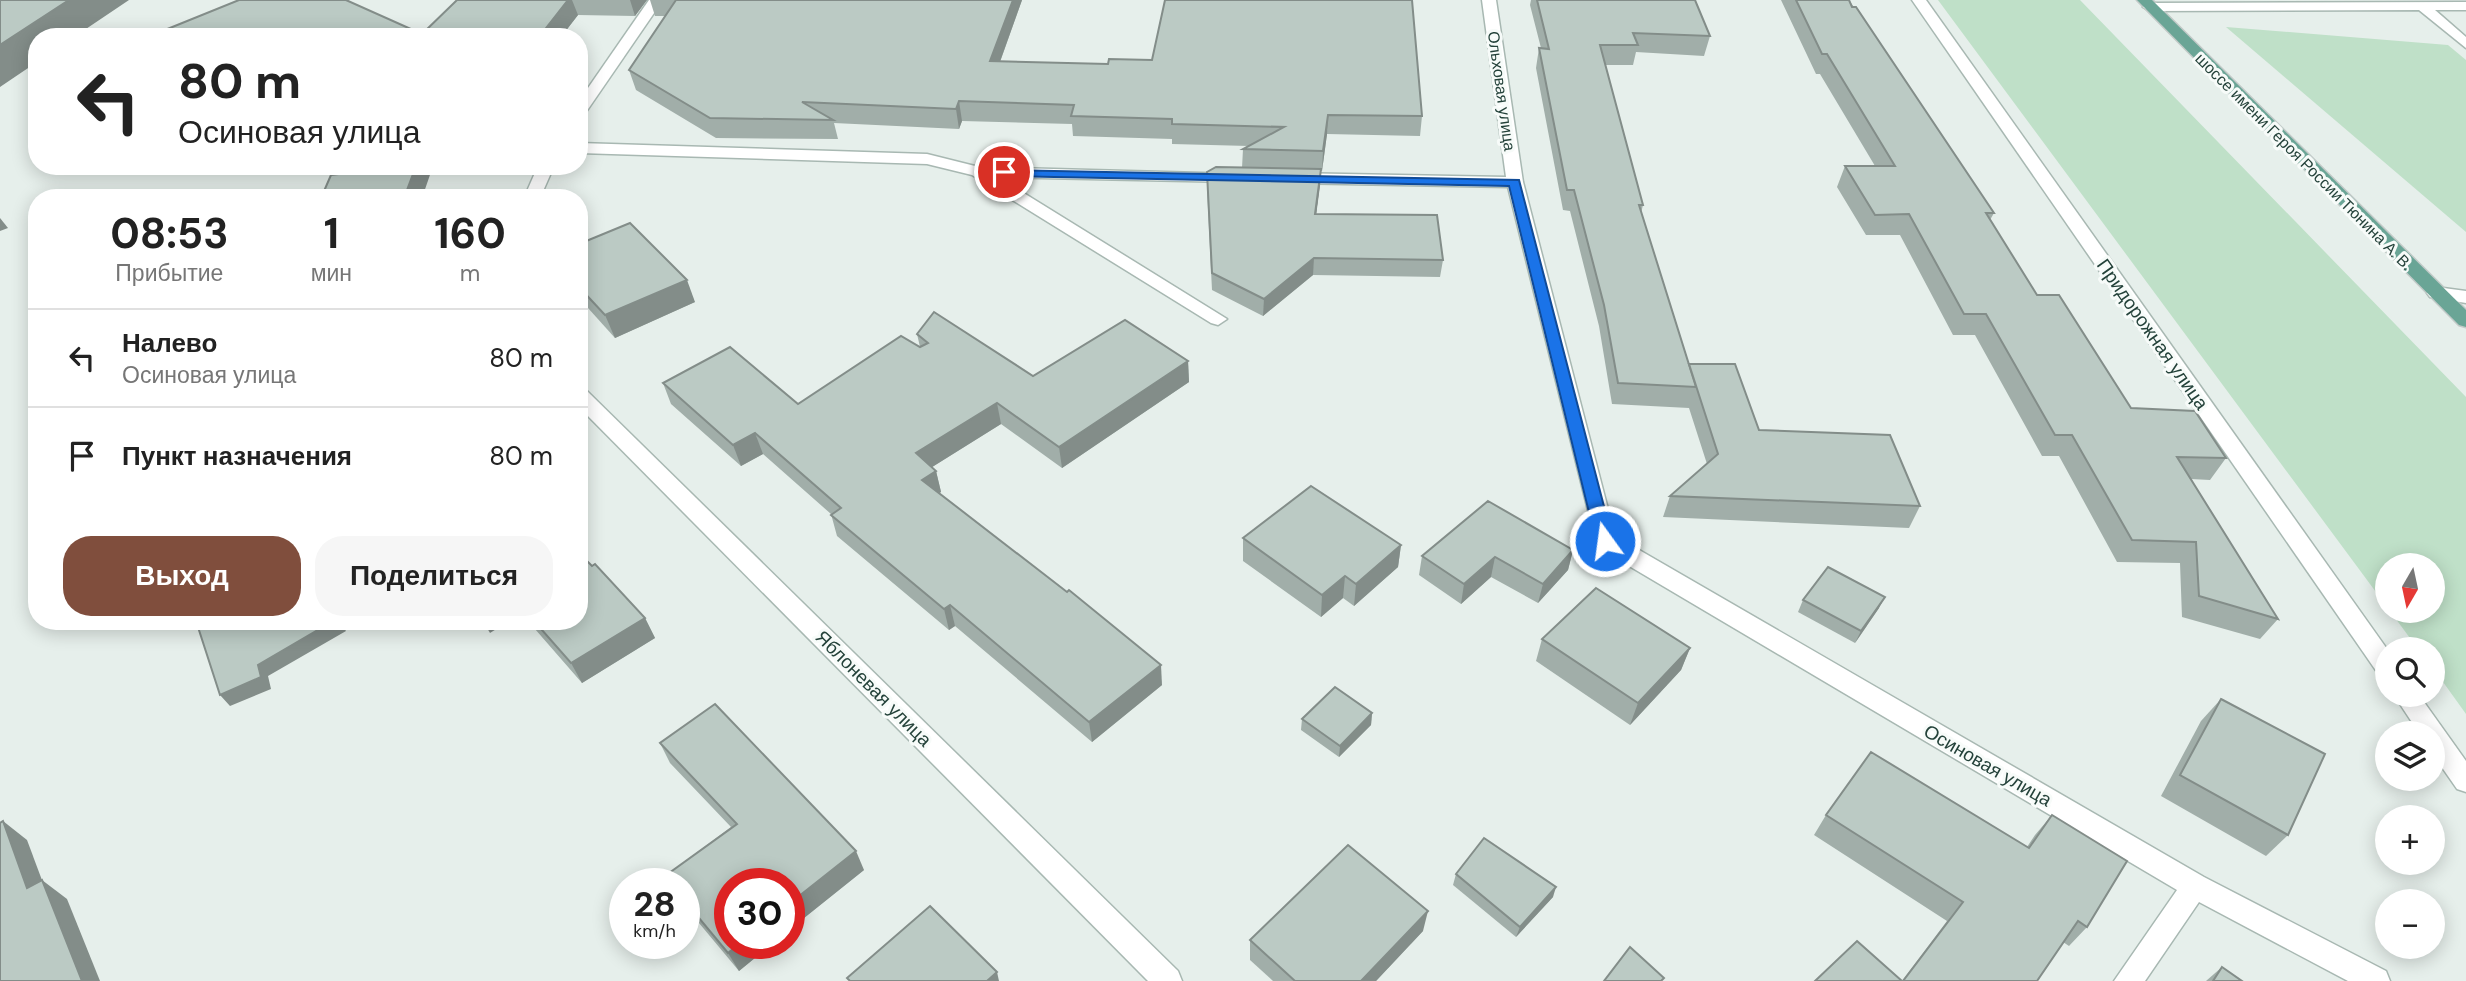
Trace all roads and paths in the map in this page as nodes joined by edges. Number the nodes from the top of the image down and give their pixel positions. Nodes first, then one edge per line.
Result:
1 (656, 0) edge
2 (1489, 0) edge
3 (1919, 0) edge
4 (2147, 3) edge
5 (2422, 6) junction
6 (2466, 6) edge
7 (2466, 44) edge
8 (588, 99) edge
9 (588, 148) edge
10 (978, 172) junction
11 (1515, 182) junction
12 (2437, 293) junction
13 (2466, 297) edge
14 (1218, 319) dead end
15 (2466, 321) edge
16 (588, 404) edge
17 (1605, 541) joint
18 (2375, 651) edge
19 (2414, 707) edge
20 (2466, 780) edge
21 (2195, 886) junction
22 (1168, 981) edge
23 (2128, 981) edge
24 (2376, 981) edge

1 - 8 street
2 - 11 street, Ольховая улица
3 - 18 street, Придорожная улица
4 - 5 street
4 - 12 main road, шоссе имени Героя России Тюнина А. В.
5 - 6 street
5 - 7 street
9 - 10 street
10 - 11 street
10 - 14 street
11 - 17 street, Ольховая улица
12 - 13 street
12 - 15 main road, шоссе имени Героя России Тюнина А. В.
16 - 22 street, Яблоневая улица
17 - 21 street, Осиновая улица
19 - 20 street
21 - 23 street
21 - 24 street, Осиновая улица

